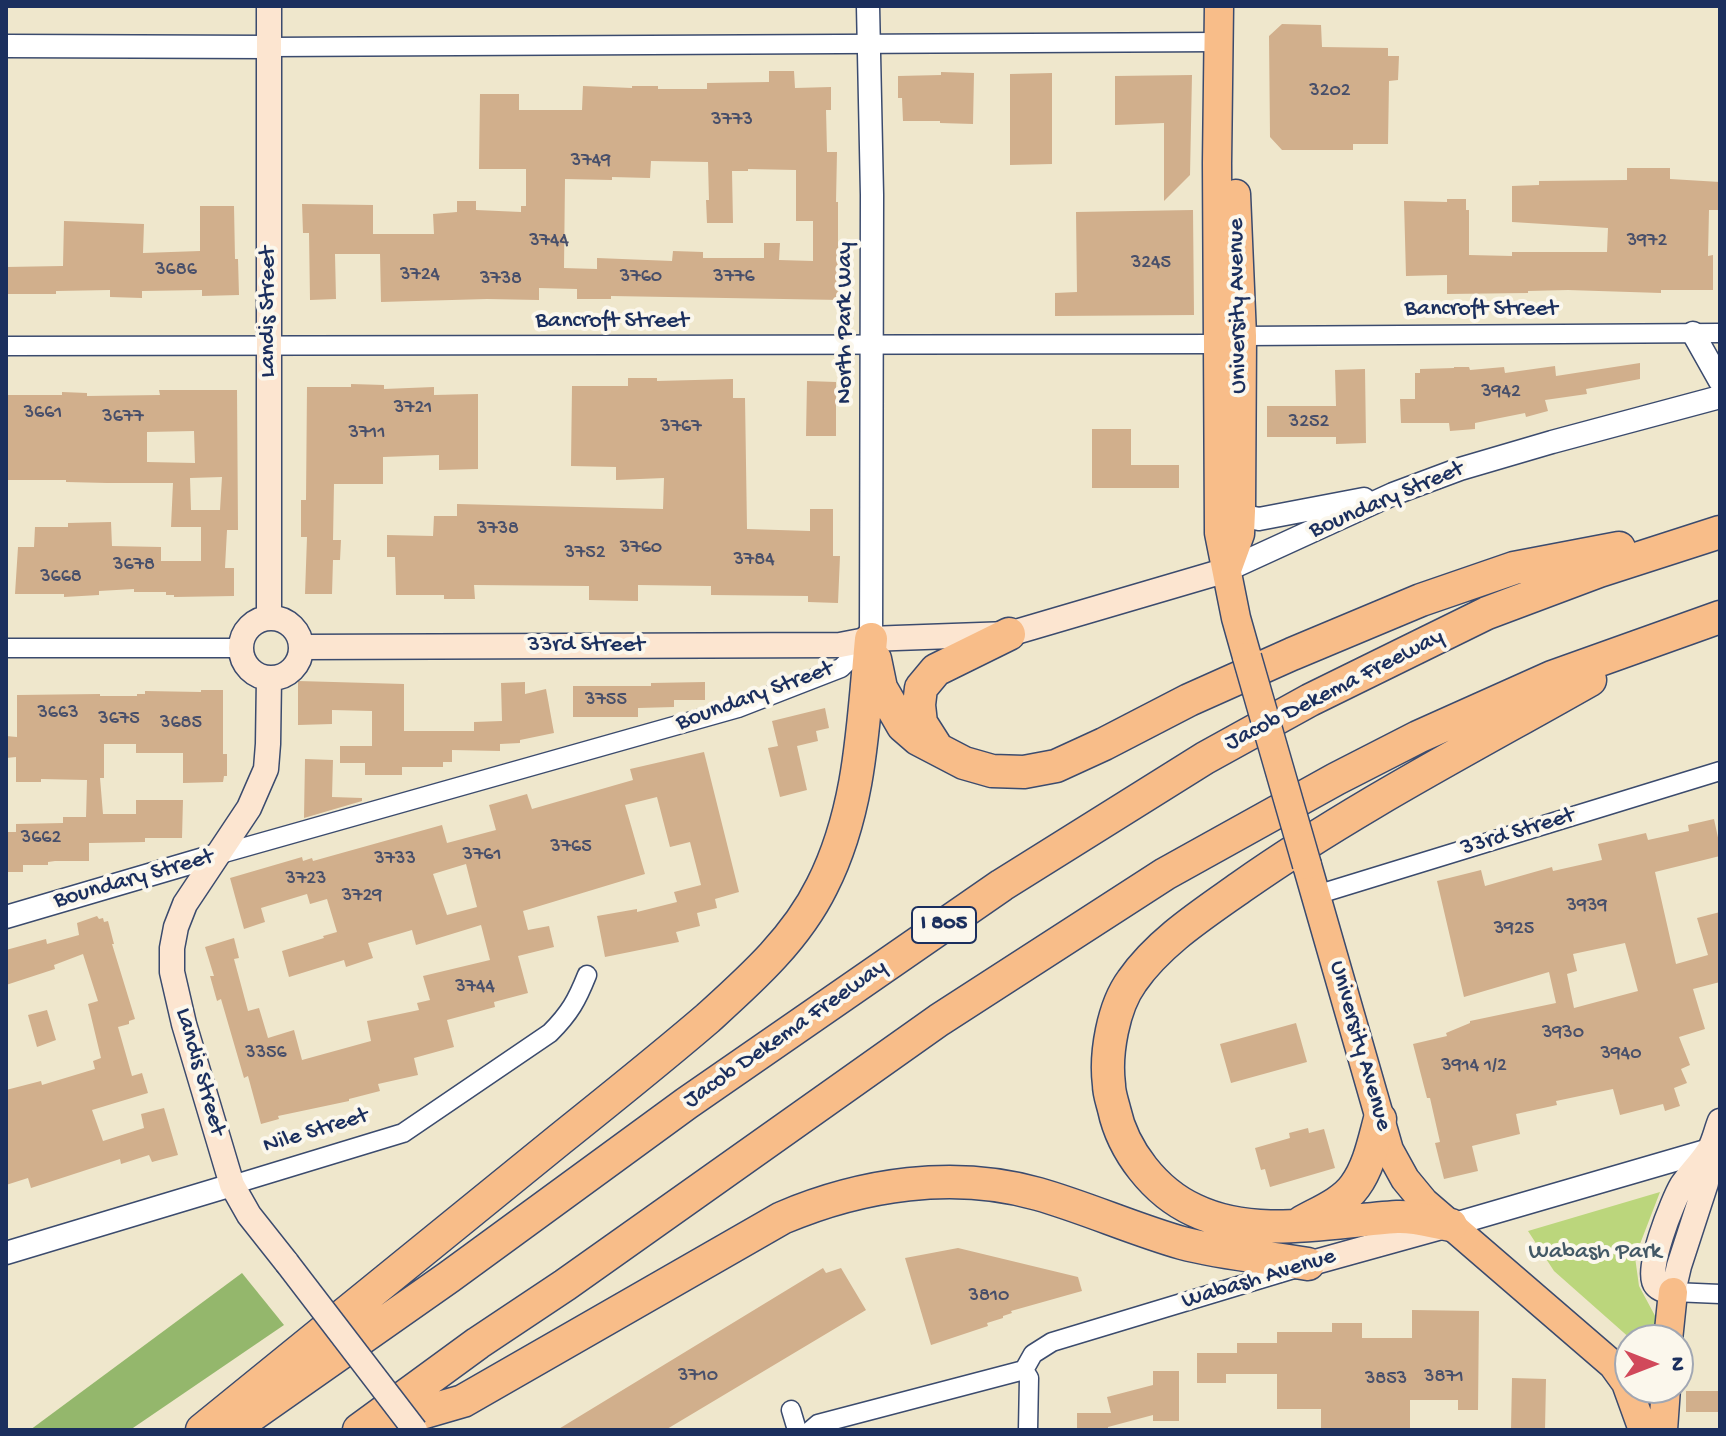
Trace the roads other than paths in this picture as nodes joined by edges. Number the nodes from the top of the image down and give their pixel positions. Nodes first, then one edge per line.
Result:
1 (269, 6) edge
2 (868, 6) edge
3 (1219, 6) edge
4 (1219, 42) junction
5 (868, 44) junction
6 (6, 46) edge
7 (269, 47) junction
8 (1693, 333) junction
9 (1720, 333) edge
10 (1230, 340) junction
11 (872, 345) junction
12 (6, 346) edge
13 (269, 346) junction
14 (1720, 381) edge
15 (1720, 397) edge
16 (1393, 494) junction
17 (1241, 511) junction
18 (1720, 530) edge
19 (1227, 570) junction
20 (1720, 617) edge
21 (269, 618) junction
22 (1673, 633) junction
23 (1009, 634) junction
24 (871, 639) junction
25 (301, 647) junction
26 (6, 648) edge
27 (241, 648) junction
28 (269, 678) junction
29 (940, 751) junction
30 (1720, 771) edge
31 (217, 855) junction
32 (1316, 895) junction
33 (6, 917) edge
34 (587, 975) dead end
35 (1380, 1119) junction
36 (1720, 1121) edge
37 (1714, 1148) edge
38 (232, 1185) junction
39 (1297, 1225) junction
40 (1451, 1225) junction
41 (6, 1253) edge
42 (1308, 1264) junction
43 (1673, 1292) junction
44 (1720, 1294) edge
45 (1670, 1324) edge
46 (1024, 1370) junction
47 (1665, 1404) edge
48 (791, 1410) dead end
49 (202, 1430) edge
50 (231, 1430) edge
51 (360, 1430) edge
52 (415, 1430) edge
53 (797, 1430) edge
54 (811, 1430) edge
55 (1028, 1430) edge
56 (1643, 1430) edge
57 (1663, 1430) edge

1 - 7 main road, Landis Street
2 - 5 street, North Park Way
3 - 4 main road, University Avenue
4 - 5 street
4 - 10 main road, University Avenue
5 - 7 street
5 - 11 street, North Park Way
6 - 7 street
7 - 13 main road, Landis Street
8 - 9 street, Bancroft Street
8 - 10 street, Bancroft Street
8 - 14 street
10 - 11 street, Bancroft Street
10 - 17 main road, University Avenue
10 - 19 main road, University Avenue
11 - 13 street, Bancroft Street
11 - 24 street, North Park Way
12 - 13 street, Bancroft Street
13 - 21 main road, Landis Street
15 - 16 street, Boundary Street
16 - 17 street
16 - 19 street, Boundary Street
17 - 19 main road, University Avenue
18 - 29 highway
18 - 50 highway, Jacob Dekema Freeway / I 805
19 - 23 main road, Boundary Street
19 - 32 main road, University Avenue, bridge
20 - 22 highway
21 - 25 main road
21 - 27 main road
22 - 39 highway
22 - 51 highway
23 - 24 main road, Boundary Street
23 - 29 highway
24 - 25 main road, 33rd Street
24 - 29 highway
24 - 31 street, Boundary Street
24 - 49 highway
25 - 28 main road
26 - 27 street
27 - 28 main road
28 - 31 main road, Landis Street
30 - 32 street, 33rd Street
31 - 33 street, Boundary Street
31 - 38 main road, Landis Street
32 - 35 main road, University Avenue
34 - 38 street, Nile Street
35 - 39 highway
35 - 40 main road, University Avenue
36 - 37 main road
37 - 40 street, Wabash Avenue
37 - 43 main road
38 - 41 street, Nile Street
38 - 52 main road, Landis Street, bridge
39 - 40 highway
40 - 42 main road, Wabash Avenue
40 - 56 main road, University Avenue
42 - 46 street, Wabash Avenue
42 - 51 highway
43 - 44 street
43 - 45 main road
46 - 54 street
46 - 55 street
47 - 57 main road
48 - 53 street

